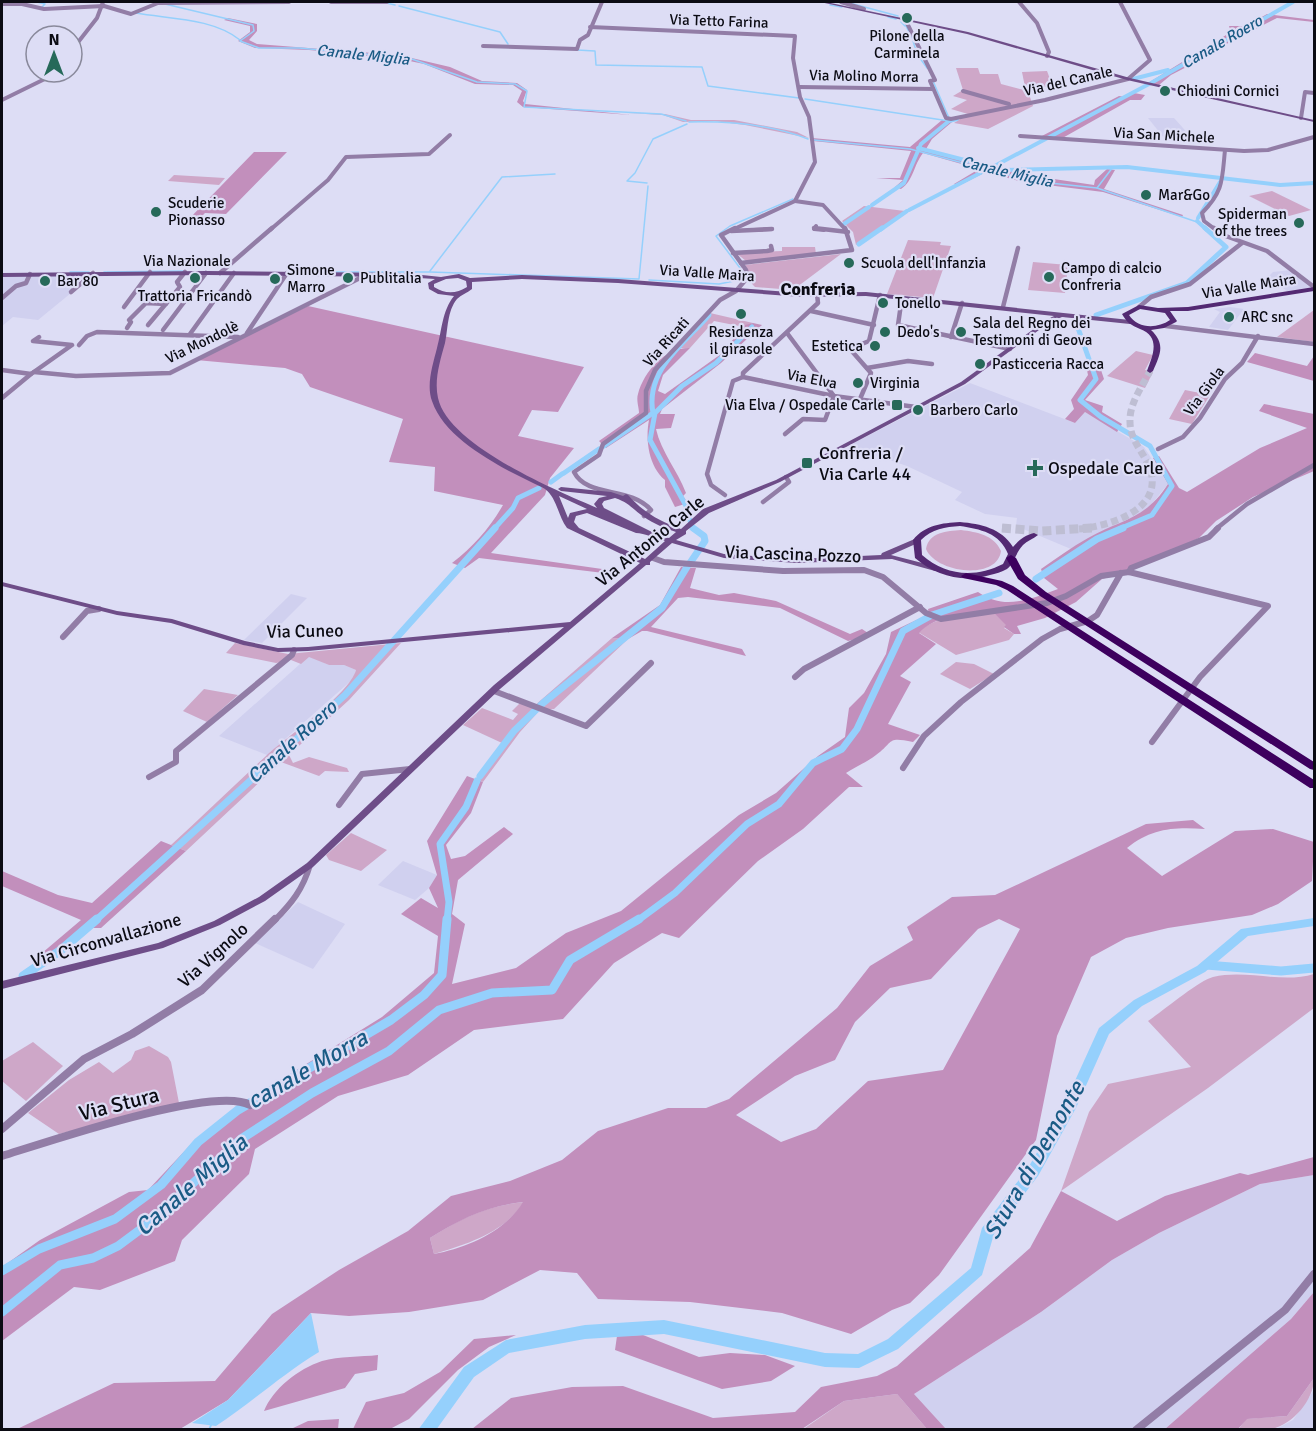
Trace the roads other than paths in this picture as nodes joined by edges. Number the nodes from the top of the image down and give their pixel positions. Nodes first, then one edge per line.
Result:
1 (289, 2) edge
2 (331, 2) edge
3 (387, 2) edge
4 (602, 2) edge
5 (822, 2) edge
6 (841, 2) edge
7 (1019, 2) edge
8 (1120, 2) edge
9 (2, 4) edge
10 (102, 4) edge
11 (864, 9) junction
12 (905, 19) junction
13 (590, 27) junction
14 (84, 35) edge
15 (483, 46) dead end
16 (1048, 53) junction
17 (1129, 79) junction
18 (39, 84) edge
19 (800, 87) junction
20 (933, 89) junction
21 (963, 92) dead end
22 (1314, 93) edge
23 (2, 100) edge
24 (1012, 105) junction
25 (1301, 118) junction
26 (953, 119) joint
27 (1314, 120) edge
28 (450, 135) dead end
29 (1020, 136) dead end
30 (1314, 136) edge
31 (1305, 140) junction
32 (1314, 143) edge
33 (1225, 150) junction
34 (795, 201) junction
35 (736, 226) junction
36 (816, 226) dead end
37 (772, 228) dead end
38 (746, 230) junction
39 (727, 231) junction
40 (848, 232) junction
41 (1242, 243) junction
42 (771, 246) dead end
43 (1018, 248) dead end
44 (733, 253) junction
45 (741, 262) junction
46 (150, 272) junction
47 (184, 272) junction
48 (93, 273) junction
49 (206, 273) junction
50 (220, 273) junction
51 (234, 273) junction
52 (287, 273) junction
53 (2, 274) edge
54 (30, 274) junction
55 (370, 274) junction
56 (396, 275) junction
57 (439, 278) junction
58 (469, 280) junction
59 (486, 280) junction
60 (742, 287) junction
61 (431, 288) junction
62 (470, 288) junction
63 (1314, 288) edge
64 (71, 292) dead end
65 (461, 293) junction
66 (441, 294) junction
67 (817, 294) junction
68 (880, 295) junction
69 (2, 298) edge
70 (1148, 302) junction
71 (962, 303) junction
72 (166, 304) junction
73 (901, 304) dead end
74 (124, 307) dead end
75 (1003, 307) junction
76 (1139, 307) junction
77 (1159, 308) junction
78 (1188, 309) junction
79 (811, 311) junction
80 (448, 312) junction
81 (1054, 313) junction
82 (1062, 314) junction
83 (1125, 314) junction
84 (1105, 318) junction
85 (1174, 320) junction
86 (1048, 321) junction
87 (1130, 322) junction
88 (148, 325) dead end
89 (874, 325) junction
90 (1144, 327) junction
91 (1163, 327) junction
92 (127, 328) dead end
93 (1193, 328) junction
94 (163, 330) dead end
95 (247, 333) junction
96 (787, 333) junction
97 (190, 334) junction
98 (1156, 336) junction
99 (1258, 336) junction
100 (39, 337) dead end
101 (238, 337) junction
102 (951, 337) junction
103 (33, 341) junction
104 (1314, 344) edge
105 (28, 345) dead end
106 (79, 345) dead end
107 (1010, 349) junction
108 (932, 364) dead end
109 (867, 368) junction
110 (2, 370) edge
111 (1150, 371) tunnel mouth
112 (32, 373) junction
113 (743, 375) junction
114 (834, 396) junction
115 (2, 398) edge
116 (860, 399) junction
117 (916, 407) junction
118 (785, 434) dead end
119 (1158, 449) dead end
120 (503, 464) junction
121 (1314, 465) edge
122 (786, 477) junction
123 (725, 495) dead end
124 (629, 500) junction
125 (763, 502) dead end
126 (644, 516) junction
127 (973, 525) junction
128 (576, 528) junction
129 (1002, 528) tunnel mouth
130 (648, 534) junction
131 (680, 535) junction
132 (1034, 535) dead end
133 (917, 540) junction
134 (1012, 556) junction
135 (860, 558) junction
136 (650, 561) junction
137 (935, 569) junction
138 (1129, 572) junction
139 (1121, 573) junction
140 (966, 576) junction
141 (2, 584) edge
142 (920, 607) junction
143 (87, 608) junction
144 (587, 611) junction
145 (553, 624) junction
146 (571, 624) junction
147 (561, 632) junction
148 (63, 637) dead end
149 (294, 650) junction
150 (651, 663) dead end
151 (795, 677) dead end
152 (494, 691) junction
153 (1152, 742) dead end
154 (1314, 767) edge
155 (903, 768) dead end
156 (411, 769) junction
157 (149, 777) dead end
158 (1314, 785) edge
159 (339, 805) dead end
160 (310, 865) junction
161 (2, 986) edge
162 (248, 1104) dead end
163 (2, 1129) edge
164 (2, 1156) edge
165 (1314, 1274) edge
166 (1136, 1430) edge

1 - 10 street
2 - 3 street
4 - 13 street
5 - 11 main road
6 - 11 street
7 - 16 street
8 - 17 street
9 - 10 street
10 - 14 street
11 - 12 main road
12 - 16 main road
12 - 20 street, Via Molino Morra
13 - 15 street
13 - 19 street, Via Tetto Farina
16 - 17 main road
17 - 24 street, Via del Canale
17 - 25 main road
18 - 23 street
19 - 20 street, Via Molino Morra
19 - 34 street, Via Molino Morra
20 - 26 street, Via Molino Morra
21 - 24 street, Via del Canale
22 - 25 street
24 - 26 street, Via del Canale
25 - 27 main road
28 - 50 street
29 - 33 street, Via San Michele
30 - 31 street, Via San Michele
31 - 32 street
31 - 33 street, Via San Michele
33 - 41 street, Via Valle Maira
34 - 35 street
34 - 40 street
35 - 38 street
35 - 39 street
36 - 40 street
37 - 38 street
38 - 39 street
39 - 44 street
40 - 45 street
41 - 63 street, Via Valle Maira
41 - 70 street
42 - 44 street
43 - 75 street
44 - 45 street
45 - 60 street
46 - 47 main road, Via Nazionale
46 - 48 main road, Via Nazionale
46 - 74 street
47 - 49 main road, Via Nazionale
47 - 72 street
48 - 54 main road, Via Nazionale
48 - 64 street
49 - 50 main road, Via Nazionale
49 - 94 street
50 - 51 main road, Via Nazionale
51 - 52 main road, Via Nazionale
51 - 97 street
52 - 55 main road, Via Nazionale
52 - 95 street
53 - 54 main road, Via Nazionale
54 - 69 street
55 - 56 main road
55 - 95 street, Via Mondolè
56 - 57 main road, Via Valle Maira
56 - 61 main road
57 - 58 main road, Via Valle Maira
57 - 61 main road
58 - 59 main road, Via Valle Maira
58 - 62 main road
59 - 60 main road, Via Valle Maira
59 - 62 main road, Via Valle Maira
60 - 67 main road, Via Valle Maira
60 - 126 street, Via Ricati
61 - 66 main road
62 - 65 main road, Via Valle Maira
63 - 78 main road, Via Valle Maira
65 - 66 main road
65 - 80 main road
66 - 80 main road
67 - 68 main road, Via Valle Maira
67 - 79 street
68 - 71 main road, Via Valle Maira
68 - 89 street
70 - 76 street
70 - 77 street
71 - 75 main road, Via Valle Maira
71 - 102 street
72 - 88 street
72 - 92 street
73 - 102 street
75 - 81 main road, Via Valle Maira
76 - 77 main road, Via Valle Maira
76 - 83 main road
77 - 78 main road, Via Valle Maira
77 - 85 main road
78 - 85 main road, Via Valle Maira
79 - 89 street
79 - 96 street
80 - 120 main road
81 - 82 main road, Via Valle Maira
81 - 86 main road, Via Antonio Carle
82 - 84 main road, Via Valle Maira
82 - 86 main road, Via Antonio Carle
83 - 84 main road, Via Valle Maira
83 - 87 main road
84 - 87 main road, Via Valle Maira
85 - 91 main road, Via Valle Maira
85 - 93 street
86 - 107 main road, Via Antonio Carle
87 - 90 main road
89 - 109 street
90 - 91 main road
90 - 98 main road
91 - 93 street
91 - 98 main road
93 - 99 street
95 - 101 street, Via Mondolè
96 - 113 street
96 - 114 street
97 - 101 street
97 - 106 street
98 - 111 main road
99 - 104 street
99 - 119 street, Via Giola
100 - 103 street
101 - 112 street, Via Mondolè
102 - 107 street
103 - 105 street
103 - 112 street
107 - 117 main road, Via Antonio Carle
108 - 109 street
109 - 116 street
110 - 112 street, Via Mondolè
112 - 115 street
113 - 114 street, Via Elva
113 - 123 street
114 - 116 street, Via Elva
114 - 118 street
116 - 117 street, Via Elva
117 - 122 main road, Via Antonio Carle
120 - 124 main road
120 - 128 main road
120 - 130 main road
121 - 138 street
122 - 125 street, Via Antonio Carle
122 - 131 main road, Via Antonio Carle
124 - 126 main road
124 - 130 main road
126 - 131 main road
127 - 129 main road
127 - 133 main road
127 - 134 main road
128 - 130 main road
128 - 136 main road
130 - 135 main road
131 - 136 main road, Via Antonio Carle
132 - 134 main road
133 - 135 main road
133 - 137 main road
134 - 140 main road
134 - 154 highway
135 - 137 main road
136 - 142 street, Via Cascina Pozzo
136 - 144 main road, Via Antonio Carle
137 - 140 main road
138 - 139 street, Via Cascina Pozzo
138 - 153 street
139 - 142 street, Via Cascina Pozzo
139 - 155 street
140 - 158 highway
141 - 143 main road, Via Cuneo
142 - 151 street
143 - 148 street
143 - 149 main road, Via Cuneo
144 - 145 main road, Via Cuneo
144 - 146 main road, Via Antonio Carle
145 - 146 main road, Via Cuneo
145 - 147 main road
145 - 149 main road, Via Cuneo
146 - 147 main road, Via Vignolo
147 - 152 main road, Via Vignolo
149 - 157 street
150 - 152 street
152 - 156 main road, Via Vignolo
156 - 159 street
156 - 160 main road, Via Vignolo
160 - 161 main road, Via Circonvallazione
160 - 163 street, Via Vignolo
162 - 164 street, Via Stura
165 - 166 street

